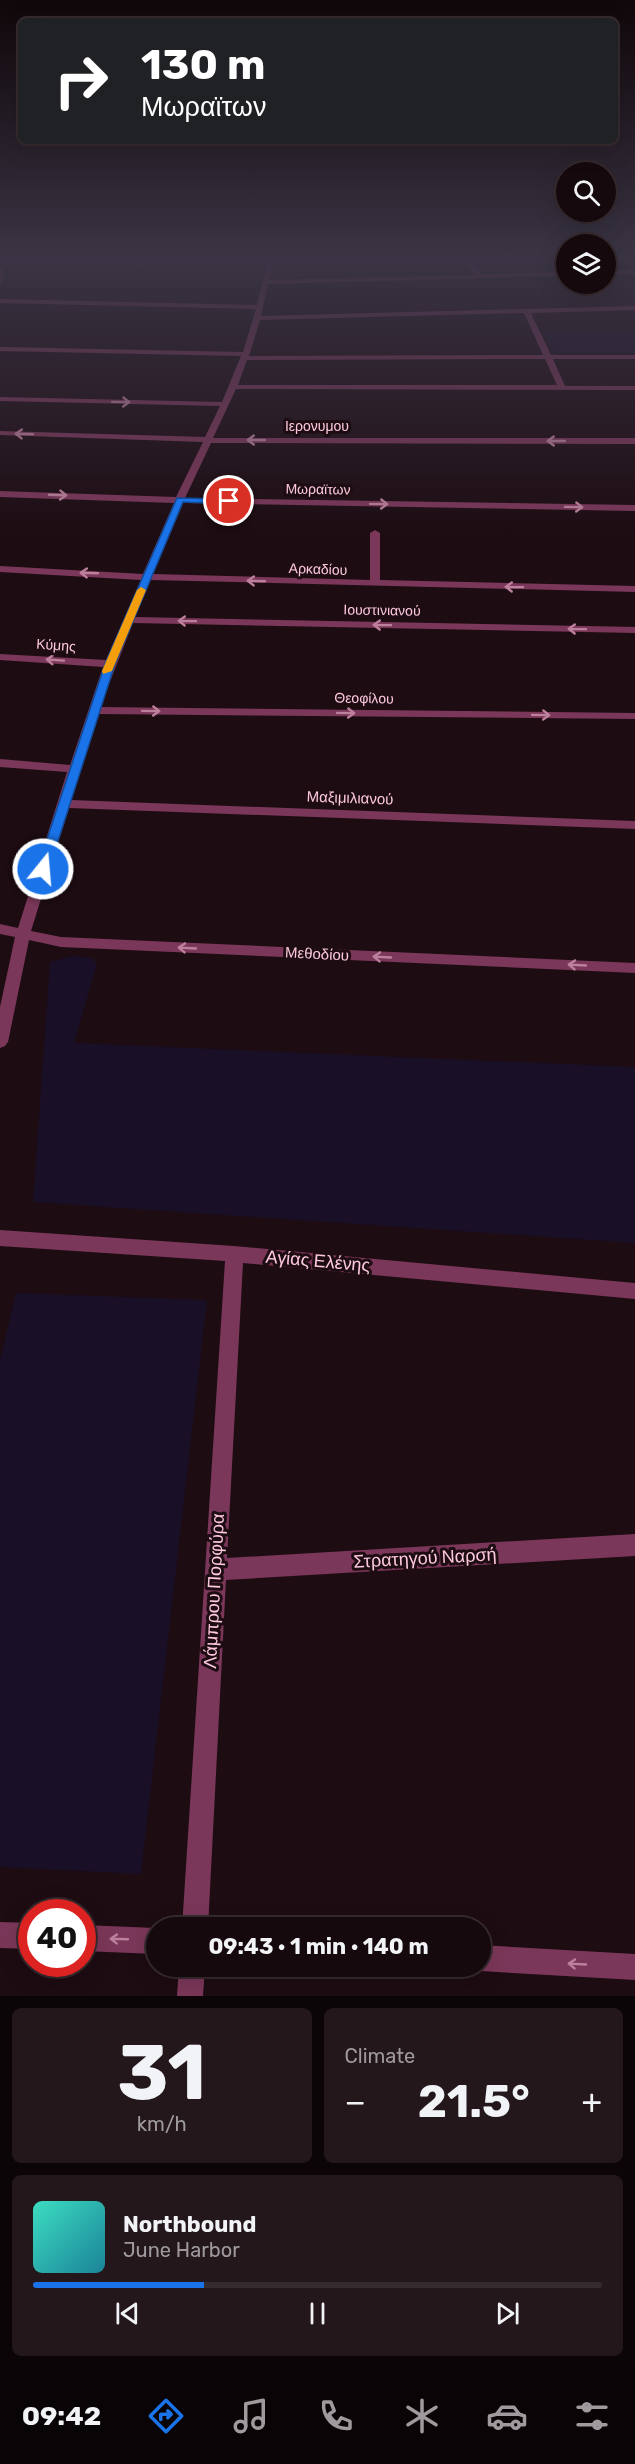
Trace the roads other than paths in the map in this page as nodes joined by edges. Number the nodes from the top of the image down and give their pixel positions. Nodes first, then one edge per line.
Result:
1 (247, 348) edge
2 (544, 348) edge
3 (0, 349) edge
4 (245, 356) junction
5 (548, 357) junction
6 (635, 357) edge
7 (233, 387) junction
8 (562, 388) junction
9 (635, 388) edge
10 (0, 399) edge
11 (225, 404) junction
12 (0, 433) edge
13 (209, 440) junction
14 (635, 441) edge
15 (0, 494) edge
16 (180, 499) junction
17 (635, 508) edge
18 (375, 533) dead end
19 (0, 569) edge
20 (147, 575) junction
21 (375, 584) junction
22 (635, 589) edge
23 (129, 620) junction
24 (635, 630) edge
25 (0, 657) edge
26 (110, 664) junction
27 (93, 710) junction
28 (635, 716) edge
29 (0, 763) edge
30 (74, 769) junction
31 (63, 804) junction
32 (635, 825) edge
33 (0, 929) edge
34 (23, 934) junction
35 (635, 968) edge
36 (0, 1042) edge
37 (0, 1238) edge
38 (234, 1254) junction
39 (635, 1291) edge
40 (635, 1545) edge
41 (215, 1570) junction
42 (196, 1917) edge
43 (0, 1935) edge
44 (18, 1936) edge
45 (96, 1939) edge
46 (146, 1941) edge
47 (491, 1959) edge
48 (635, 1967) edge
49 (191, 1977) edge
50 (190, 1996) edge

1 - 4 street
2 - 5 street
3 - 4 street
4 - 5 street
4 - 7 street
5 - 6 street
5 - 8 street
7 - 8 street
7 - 11 street
8 - 9 street
10 -> 11 street
11 - 13 street
13 -> 12 street, Ιερονυμου
14 -> 13 street, Ιερονυμου
13 - 16 street
15 -> 16 street, Μωραϊτων
16 -> 17 street, Μωραϊτων
16 - 20 street
18 - 21 street
20 -> 19 street, Αρκαδίου
21 -> 20 street, Αρκαδίου
20 - 23 street
22 -> 21 street, Αρκαδίου
24 -> 23 street, Ιουστινιανού
23 - 26 street
26 -> 25 street, Κύμης
26 - 27 street
27 -> 28 street, Θεοφίλου
27 - 30 street
29 - 30 street
30 - 31 street
31 - 32 street, Μαξιμιλιανού
31 - 34 street
33 - 34 street, Μεθοδίου
35 -> 34 street, Μεθοδίου
34 - 36 street
37 - 38 street, Αγίας Ελένης
38 - 39 street, Αγίας Ελένης
38 - 41 street, Λάμπρου Πορφύρα
40 - 41 street, Στρατηγού Ναρσή
41 - 42 street, Λάμπρου Πορφύρα
43 - 44 street
46 -> 45 street
48 -> 47 street
49 - 50 street

